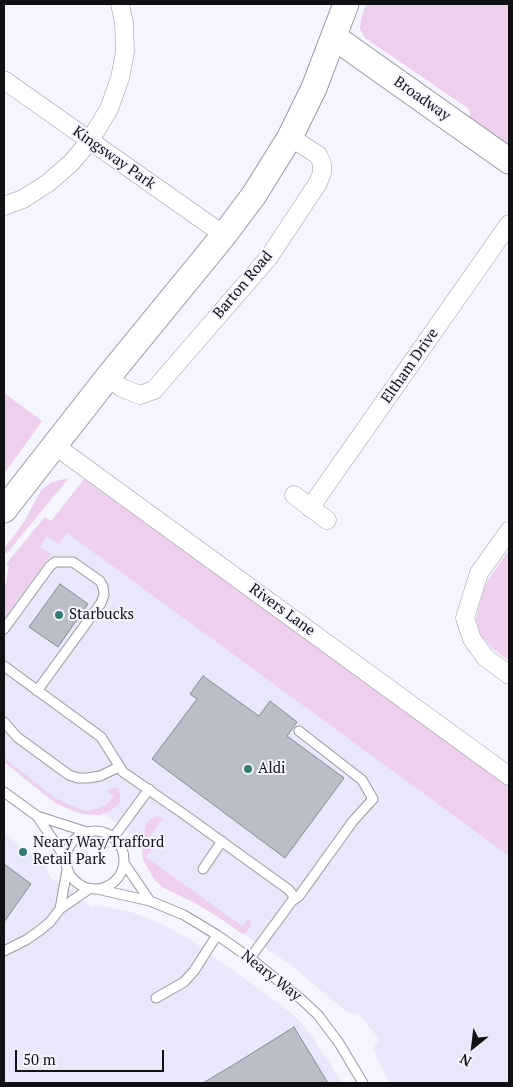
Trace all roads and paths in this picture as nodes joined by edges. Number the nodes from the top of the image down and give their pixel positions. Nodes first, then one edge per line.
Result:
1 (120, 4) edge
2 (346, 4) edge
3 (334, 37) junction
4 (4, 80) edge
5 (290, 137) junction
6 (89, 142) junction
7 (509, 161) edge
8 (4, 206) edge
9 (509, 224) edge
10 (224, 235) junction
11 (108, 377) junction
12 (54, 445) junction
13 (294, 495) dead end
14 (310, 508) junction
15 (4, 510) edge
16 (327, 520) dead end
17 (509, 532) edge
18 (4, 629) edge
19 (4, 666) edge
20 (509, 675) edge
21 (37, 691) junction
22 (4, 722) edge
23 (299, 731) dead end
24 (119, 767) junction
25 (509, 776) edge
26 (149, 789) junction
27 (4, 792) edge
28 (37, 816) junction
29 (87, 832) junction
30 (113, 838) junction
31 (222, 841) junction
32 (66, 859) junction
33 (124, 863) junction
34 (203, 869) dead end
35 (68, 870) junction
36 (93, 889) junction
37 (295, 898) junction
38 (150, 901) junction
39 (60, 909) junction
40 (217, 935) junction
41 (4, 951) edge
42 (250, 958) junction
43 (156, 998) dead end
44 (363, 1083) edge

1 - 6 street
2 - 3 main road
3 - 5 main road
3 - 7 main road, Broadway
4 - 6 street, Kingsway Park
5 - 10 main road
5 - 11 street, Barton Road
6 - 8 street
6 - 10 street, Kingsway Park
9 - 14 street, Eltham Drive
10 - 11 main road
11 - 12 main road
12 - 15 main road
12 - 25 street, Rivers Lane
13 - 14 street
14 - 16 street
17 - 20 street
18 - 21 lane
19 - 21 lane
21 - 24 lane
22 - 24 lane
23 - 37 lane
24 - 26 lane
26 - 30 lane
26 - 31 lane
27 - 28 lane
28 - 29 lane
28 - 32 lane
29 - 30 lane
29 - 32 lane
30 - 33 lane
31 - 34 lane
31 - 37 lane
32 - 35 lane
33 - 36 lane
33 - 38 lane
35 - 36 lane
35 - 39 lane
36 - 38 lane, Neary Way
36 - 39 lane
37 - 42 lane
38 - 40 lane, Neary Way
39 - 41 lane
40 - 42 lane, Neary Way
40 - 43 lane
42 - 44 lane, Neary Way

